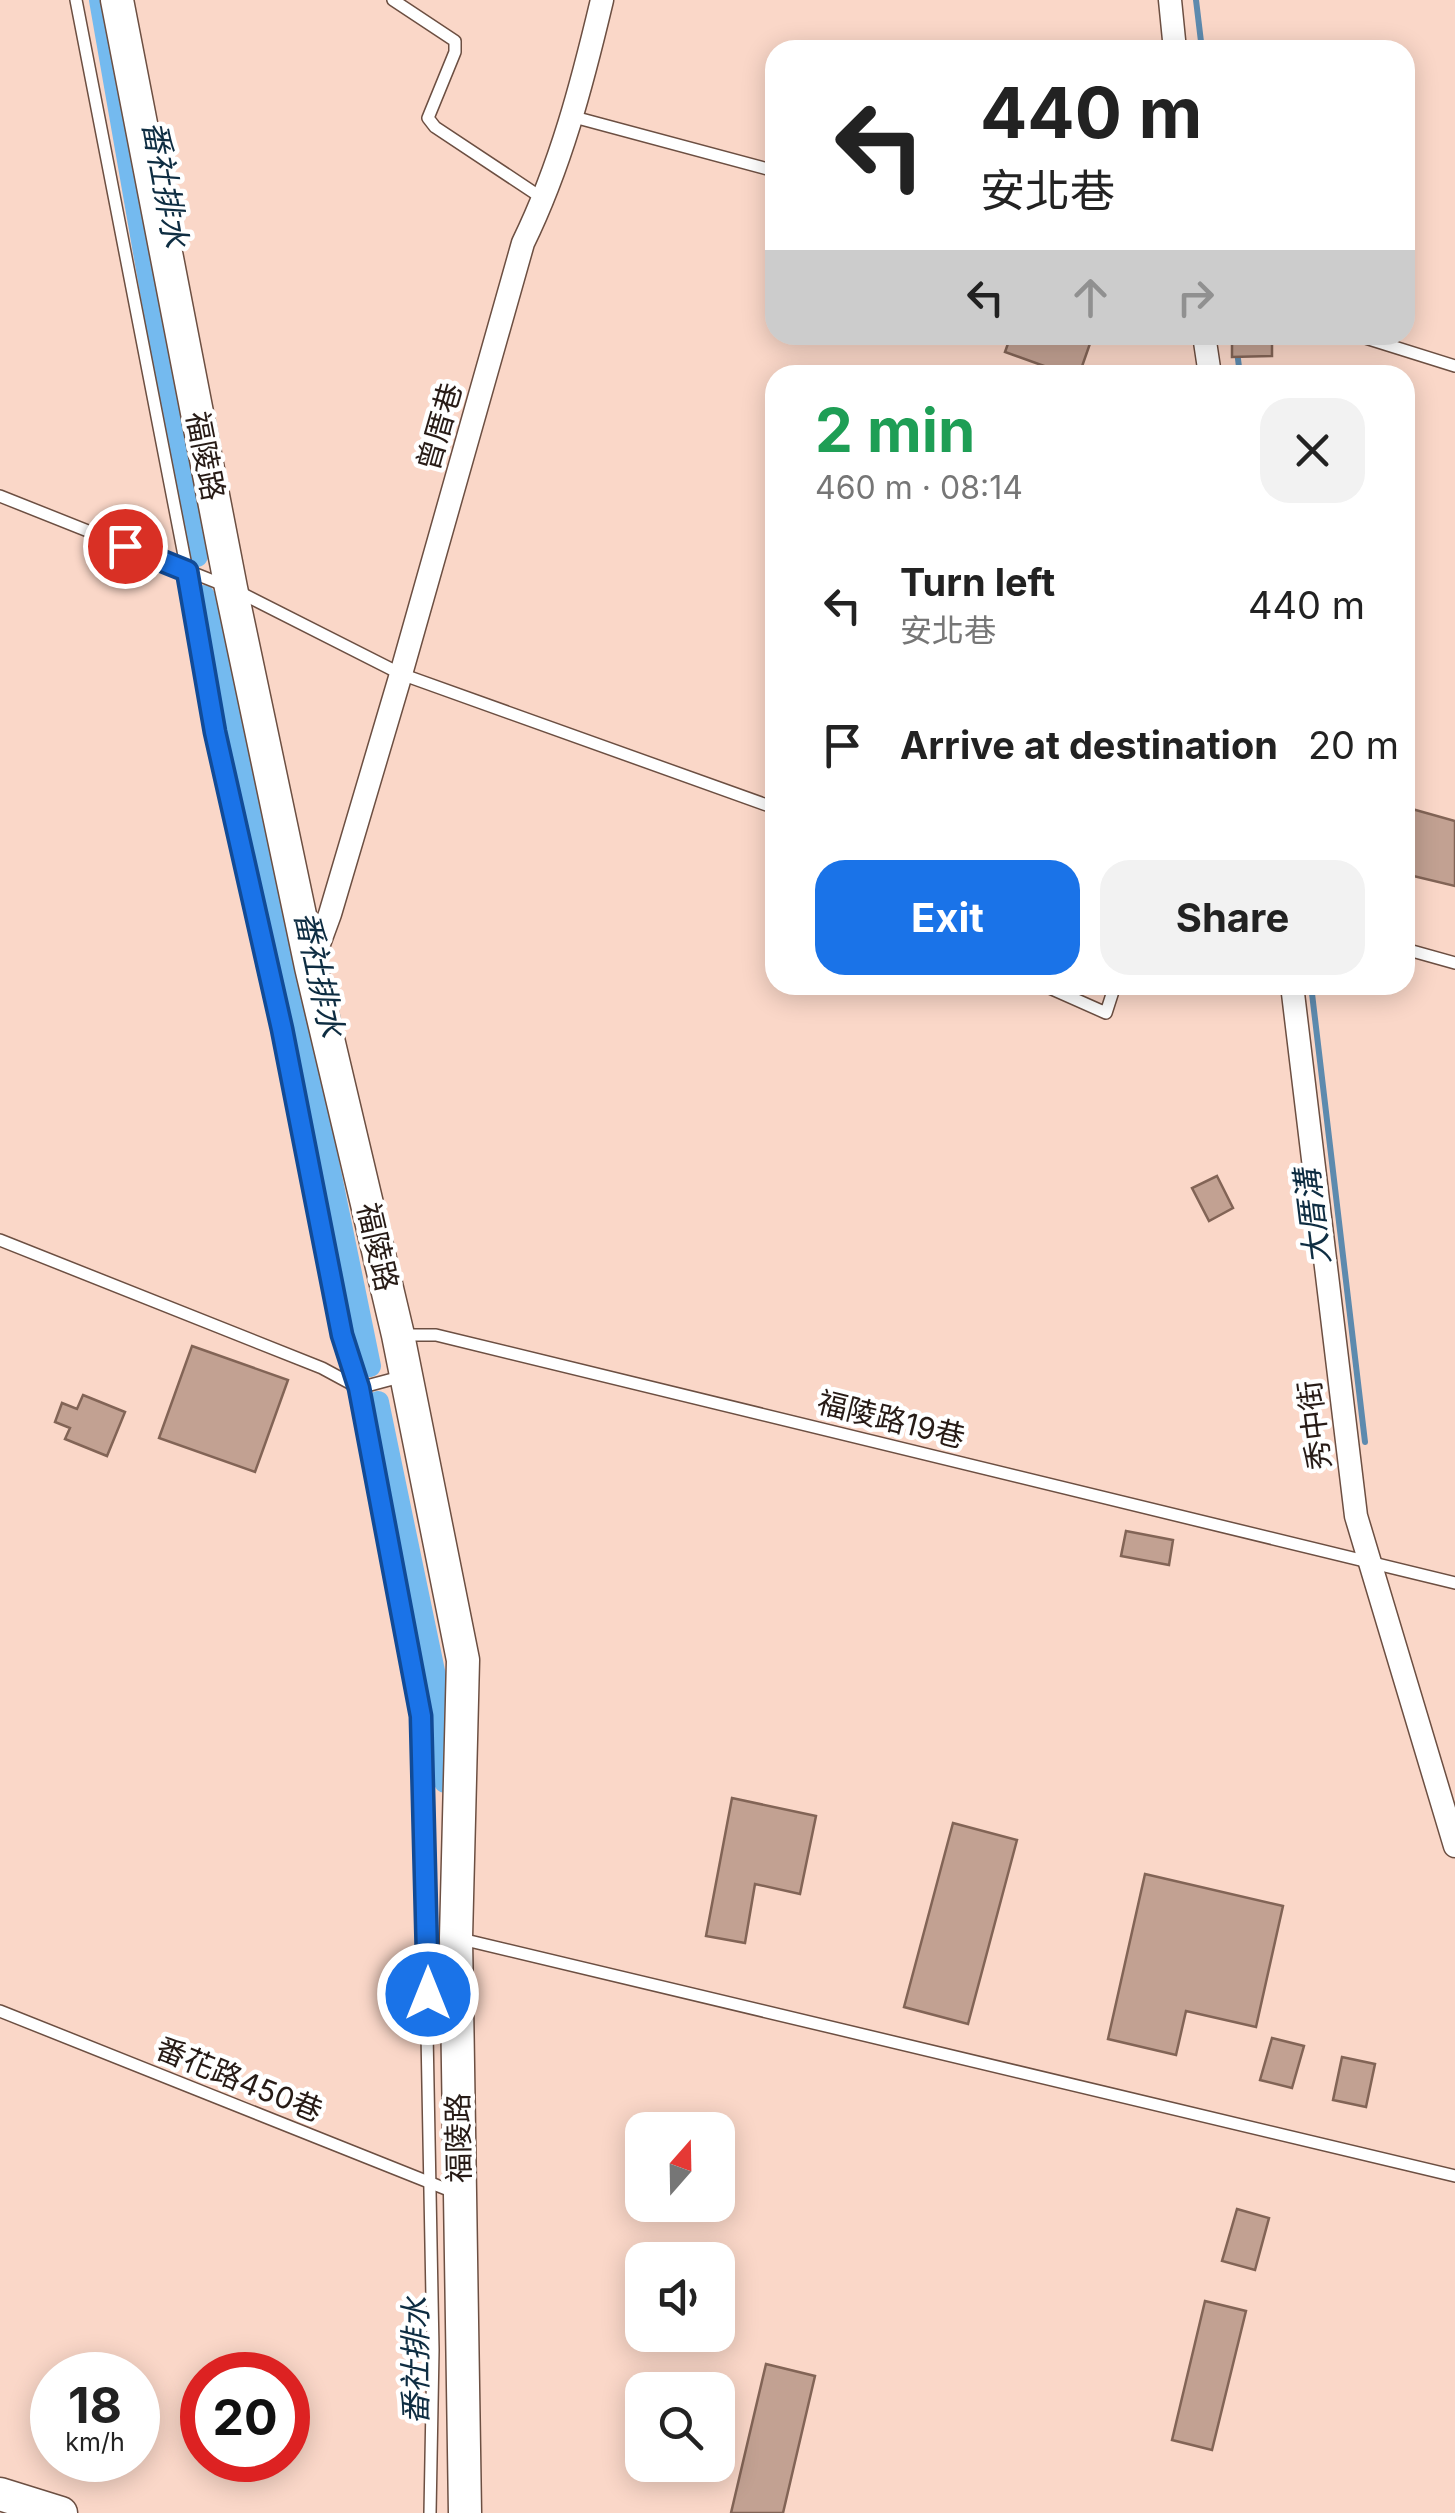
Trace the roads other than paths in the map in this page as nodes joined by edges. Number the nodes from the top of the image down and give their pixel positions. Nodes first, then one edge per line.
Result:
1 (76, 0) edge
2 (116, 0) edge
3 (393, 0) edge
4 (602, 0) edge
5 (1170, 0) edge
6 (1174, 40) edge
7 (574, 117) junction
8 (765, 168) edge
9 (544, 200) junction
10 (1388, 345) edge
11 (1455, 366) edge
12 (0, 496) edge
13 (187, 571) junction
14 (231, 588) junction
15 (401, 674) junction
16 (765, 804) edge
17 (1415, 952) edge
18 (1455, 963) edge
19 (311, 966) junction
20 (1066, 995) edge
21 (1111, 995) edge
22 (1293, 995) edge
23 (0, 1240) edge
24 (398, 1335) junction
25 (404, 1376) junction
26 (359, 1388) junction
27 (1372, 1564) junction
28 (1455, 1583) edge
29 (1455, 1846) edge
30 (456, 1938) junction
31 (0, 2012) edge
32 (1455, 2176) edge
33 (445, 2189) junction
34 (0, 2494) edge
35 (61, 2513) edge
36 (430, 2513) edge
37 (465, 2513) edge

1 - 13 lane
2 - 14 street, 福陵路
3 - 9 lane
4 - 7 street, 曾厝巷
5 - 6 street
7 - 8 lane
7 - 9 street, 曾厝巷
9 - 15 street, 曾厝巷
10 - 11 lane
12 - 13 lane
13 - 14 lane
13 - 26 lane
14 - 15 lane
14 - 19 street, 福陵路
15 - 16 lane
15 - 19 street, 曾厝巷
17 - 18 lane
19 - 24 street, 福陵路
20 - 21 lane
22 - 27 street, 秀中街
23 - 26 lane
24 - 25 street, 福陵路
24 - 27 lane, 福陵路19巷
25 - 26 lane
25 - 30 street, 福陵路
26 - 33 lane
27 - 28 lane, 福陵路19巷
27 - 29 street, 秀中街
30 - 32 lane
30 - 33 street, 福陵路
31 - 33 lane, 番花路450巷
33 - 36 lane
33 - 37 street, 福陵路
34 - 35 street

